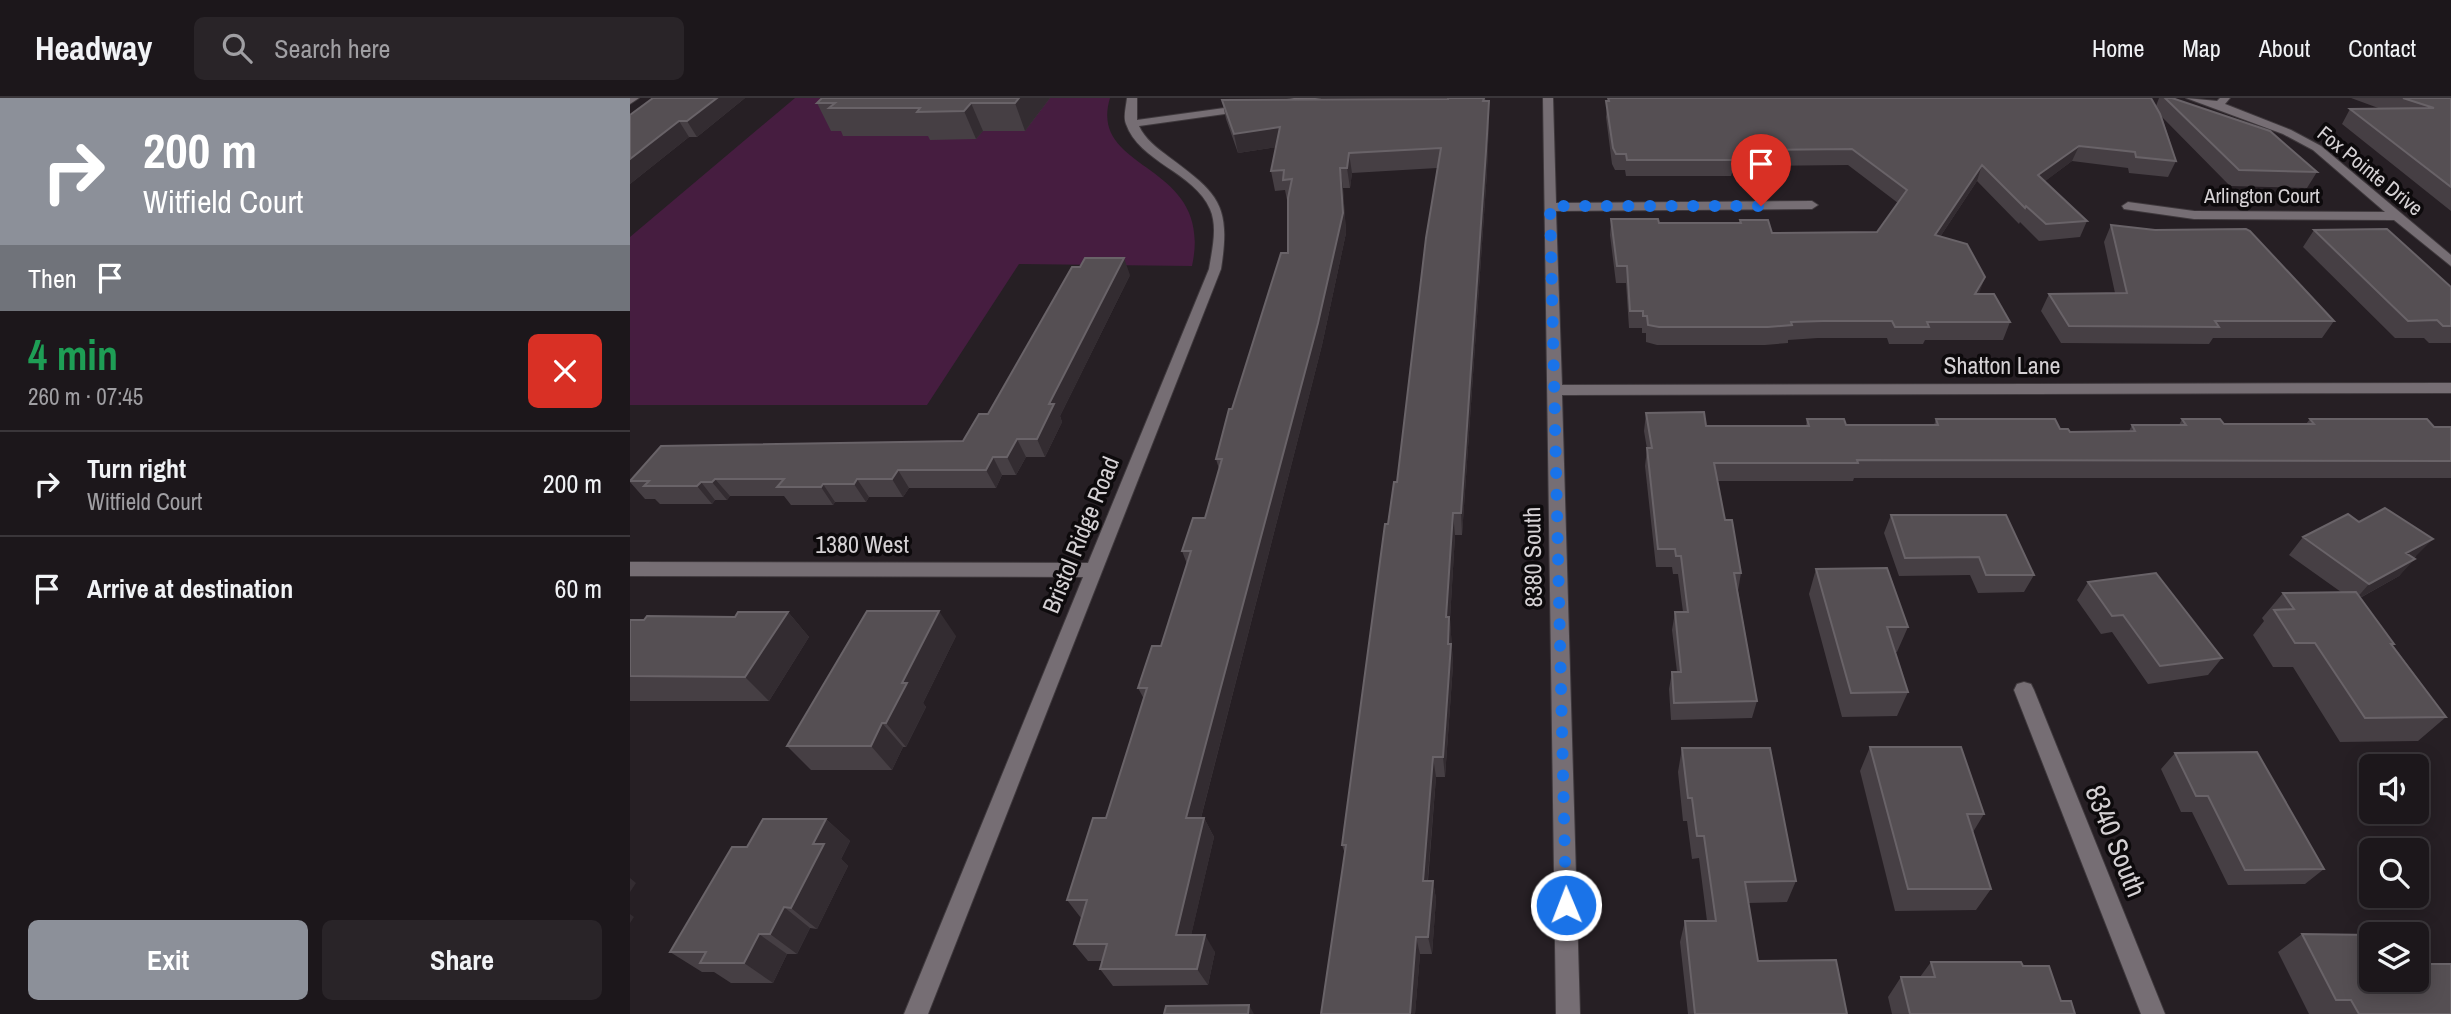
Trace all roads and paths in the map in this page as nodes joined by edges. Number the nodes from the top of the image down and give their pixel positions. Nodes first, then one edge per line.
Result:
1 (1132, 98) edge
2 (1315, 98) edge
3 (1548, 98) edge
4 (2191, 98) edge
5 (2222, 102) edge
6 (1265, 105) edge
7 (1252, 107) edge
8 (1132, 124) junction
9 (1812, 205) dead end
10 (1550, 206) junction
11 (2128, 206) dead end
12 (2397, 216) junction
13 (2451, 262) edge
14 (2451, 388) edge
15 (1554, 390) junction
16 (630, 569) edge
17 (1094, 570) junction
18 (2024, 690) dead end
19 (916, 1014) edge
20 (1568, 1014) edge
21 (2153, 1014) edge

1 - 8 street
2 - 6 street
3 - 10 street, 8380 South
4 - 5 street, Fox Pointe Drive
5 - 12 street, Fox Pointe Drive
7 - 8 street
8 - 17 street, Bristol Ridge Road
9 - 10 street
10 - 15 street, 8380 South
11 - 12 street, Arlington Court
12 - 13 street, Fox Pointe Drive
14 - 15 street, Shatton Lane
15 - 20 street, 8380 South
16 - 17 street, 1380 West
17 - 19 street, Bristol Ridge Road
18 - 21 street, 8340 South

